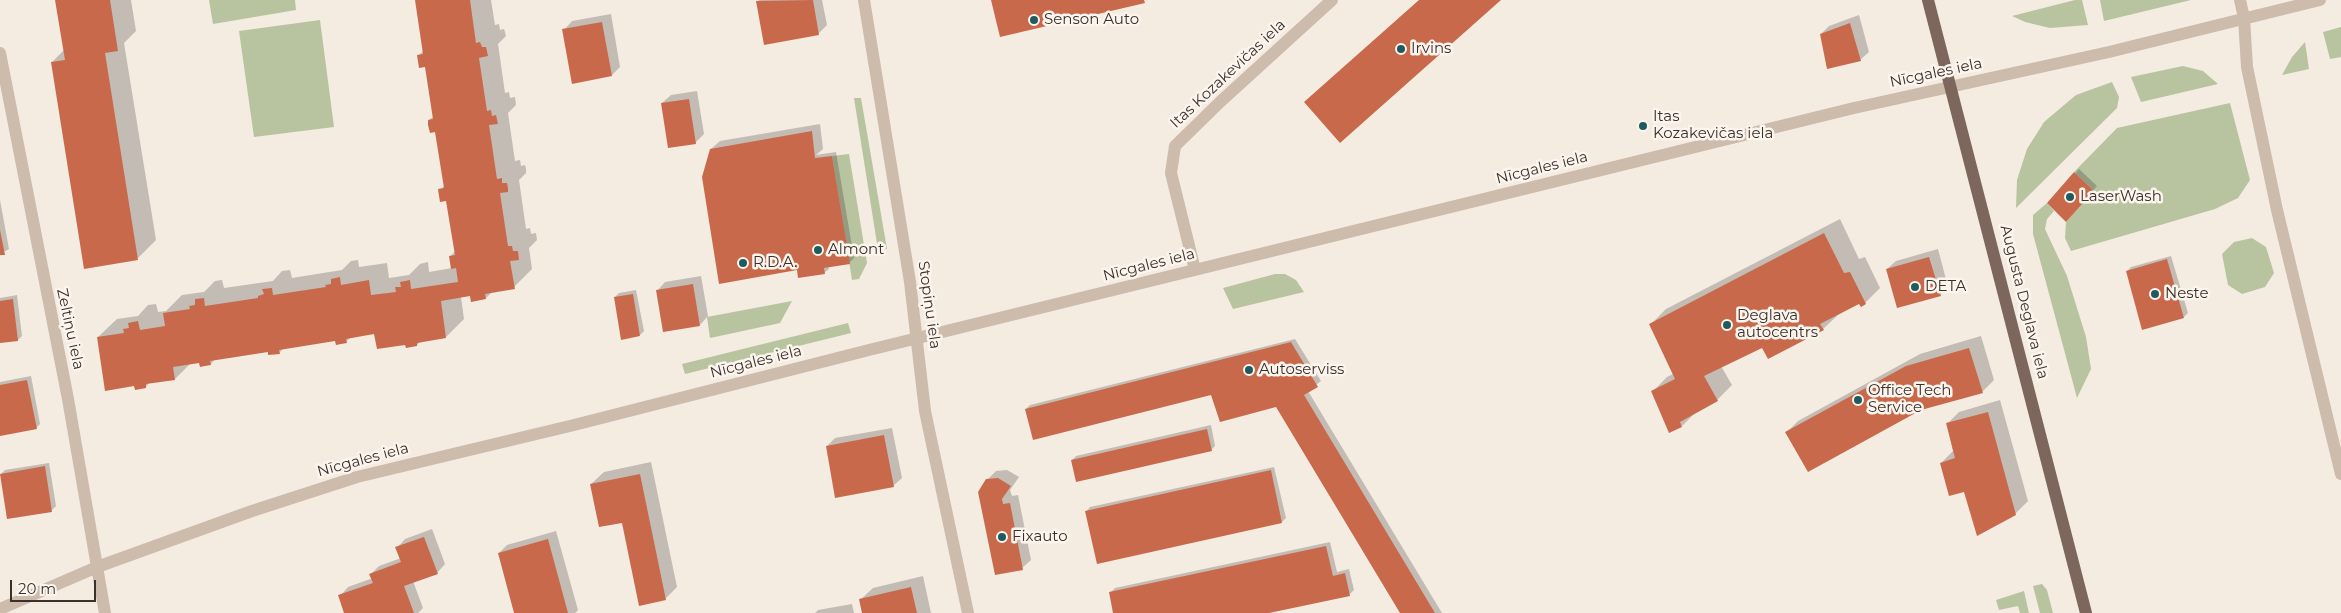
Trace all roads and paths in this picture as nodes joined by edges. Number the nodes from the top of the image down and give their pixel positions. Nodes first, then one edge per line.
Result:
1 (864, 0) edge
2 (1332, 0) edge
3 (1928, 0) edge
4 (2240, 0) edge
5 (2320, 0) edge
6 (2244, 18) junction
7 (0, 53) edge
8 (1951, 86) junction
9 (1195, 270) junction
10 (918, 338) junction
11 (2341, 474) edge
12 (97, 567) junction
13 (0, 608) edge
14 (104, 613) edge
15 (968, 613) edge
16 (2086, 613) edge

1 - 10 street, Stopiņu iela
2 - 9 street, Itas Kozakevičas iela
3 - 8 main road, Augusta Deglava iela
4 - 6 street
5 - 6 street, Nīcgales iela
6 - 8 street, Nīcgales iela
6 - 11 street
7 - 12 street, Zeltiņu iela
8 - 9 street, Nīcgales iela
8 - 16 main road, Augusta Deglava iela
9 - 10 street, Nīcgales iela
10 - 12 street, Nīcgales iela
10 - 15 street, Stopiņu iela
12 - 13 street, Nīcgales iela
12 - 14 street, Zeltiņu iela

